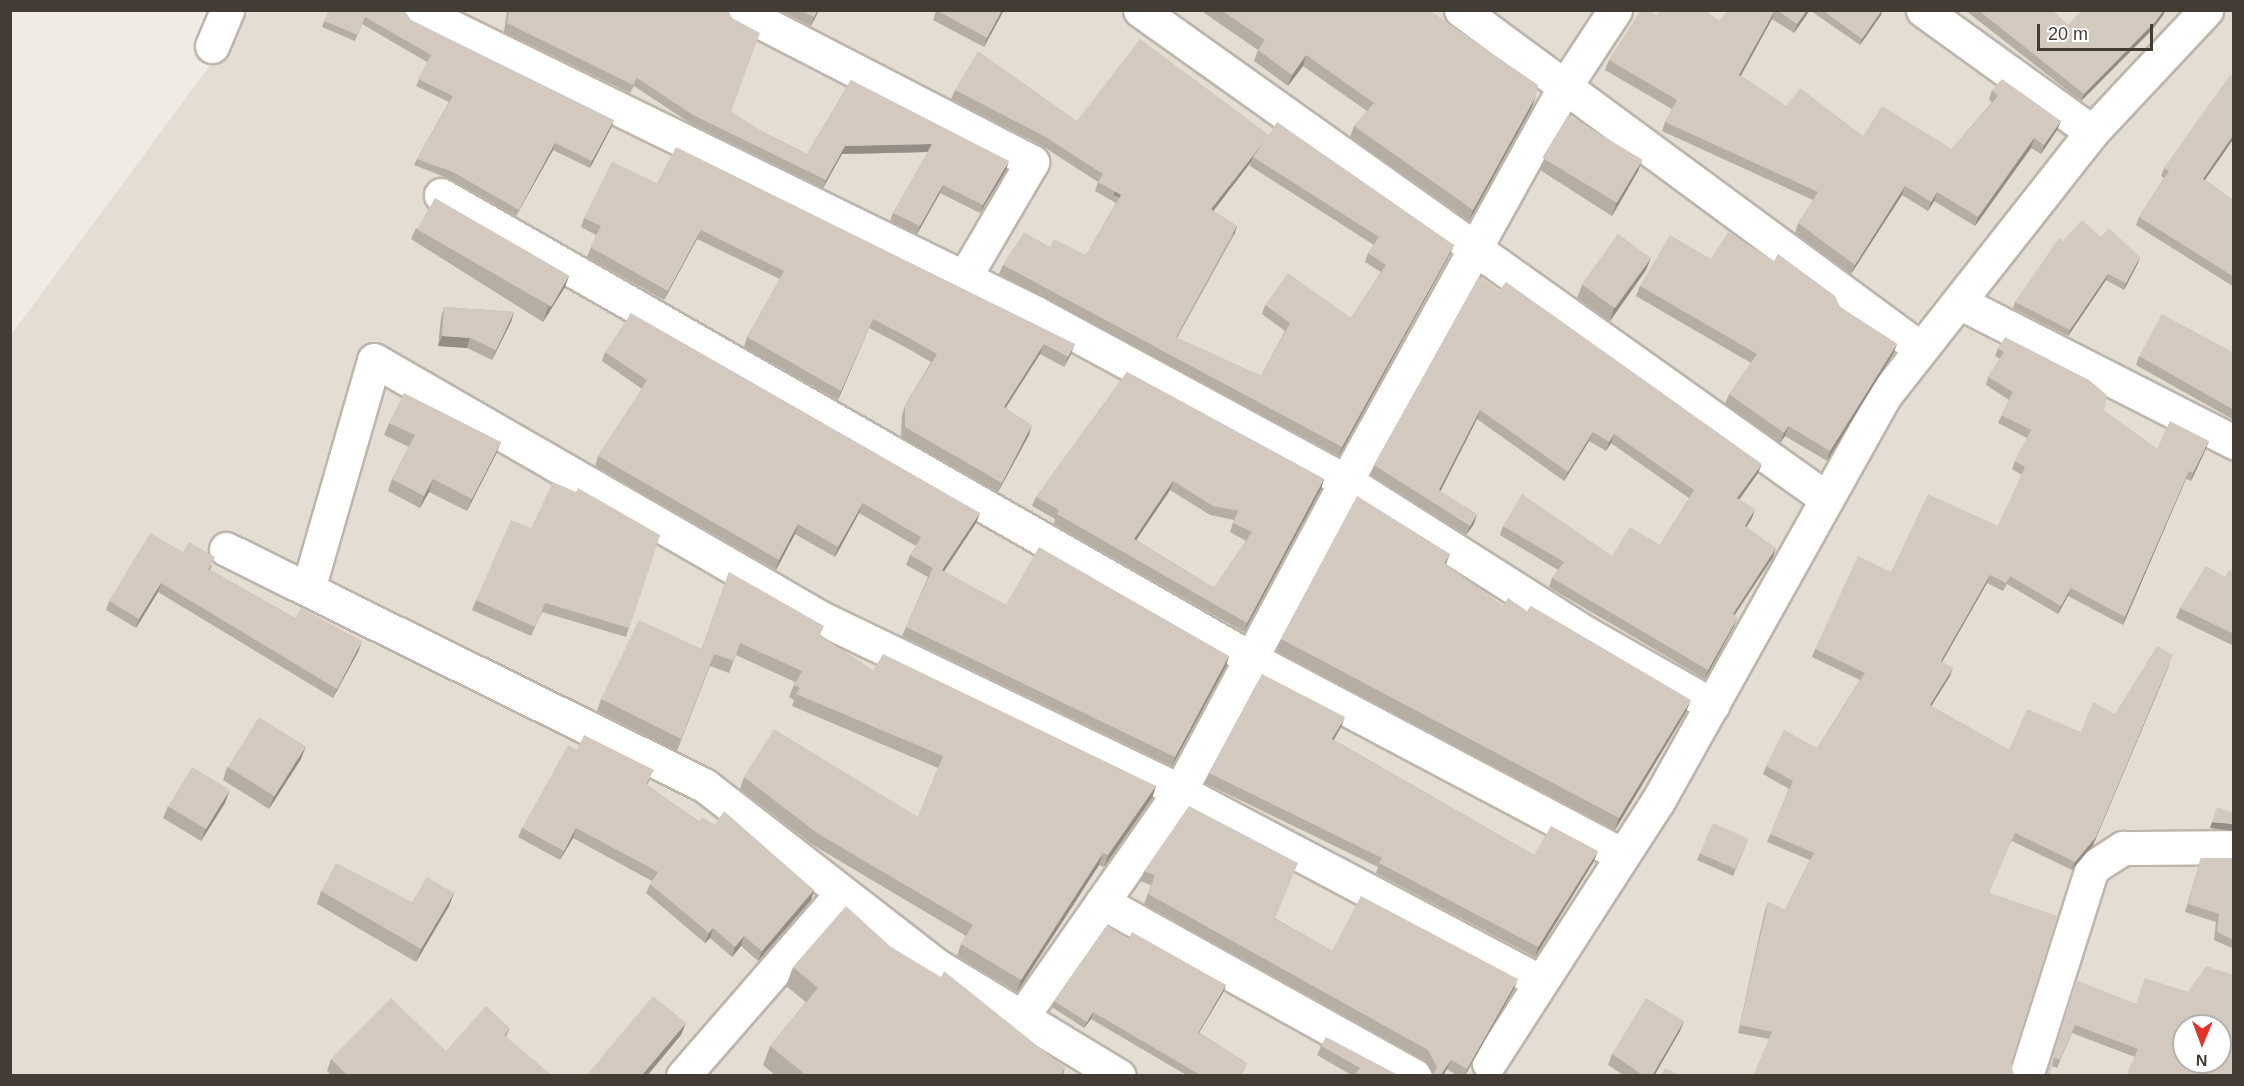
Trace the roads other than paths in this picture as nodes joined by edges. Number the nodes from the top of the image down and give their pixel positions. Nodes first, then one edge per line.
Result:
1 (227, 10) edge
2 (417, 10) edge
3 (738, 10) edge
4 (1140, 10) edge
5 (1461, 10) edge
6 (1615, 10) edge
7 (1923, 10) edge
8 (2206, 10) edge
9 (212, 46) dead end
10 (1565, 86) junction
11 (2092, 132) junction
12 (441, 195) dead end
13 (1474, 249) junction
14 (964, 278) junction
15 (1959, 302) junction
16 (1921, 349) junction
17 (2234, 442) edge
18 (1346, 481) junction
19 (1827, 499) junction
20 (226, 549) dead end
21 (308, 590) junction
22 (1254, 660) junction
23 (1712, 705) junction
24 (1180, 791) junction
25 (2234, 847) edge
26 (1623, 855) junction
27 (841, 894) junction
28 (1102, 902) junction
29 (1541, 982) junction
30 (1022, 1017) junction
31 (1494, 1072) edge
32 (683, 1076) edge
33 (1119, 1076) edge
34 (1414, 1076) edge
35 (2026, 1076) edge

1 - 9 street
2 - 14 street
3 - 14 street
4 - 13 street
5 - 10 street
6 - 10 street
7 - 11 street
8 - 11 street
10 - 13 street
10 - 16 street
11 - 15 street
12 - 22 street
13 - 18 street
13 - 19 street
14 - 18 street
15 - 16 street
15 - 17 street
16 - 19 street
18 - 22 street
18 - 23 street
19 - 23 street
20 - 21 street
21 - 24 street
21 - 27 street
22 - 24 street
22 - 26 street
23 - 26 street
24 - 28 street
24 - 29 street
25 - 35 street
26 - 29 street
27 - 30 street
27 - 32 street
28 - 30 street
28 - 34 street
29 - 31 street
30 - 33 street

